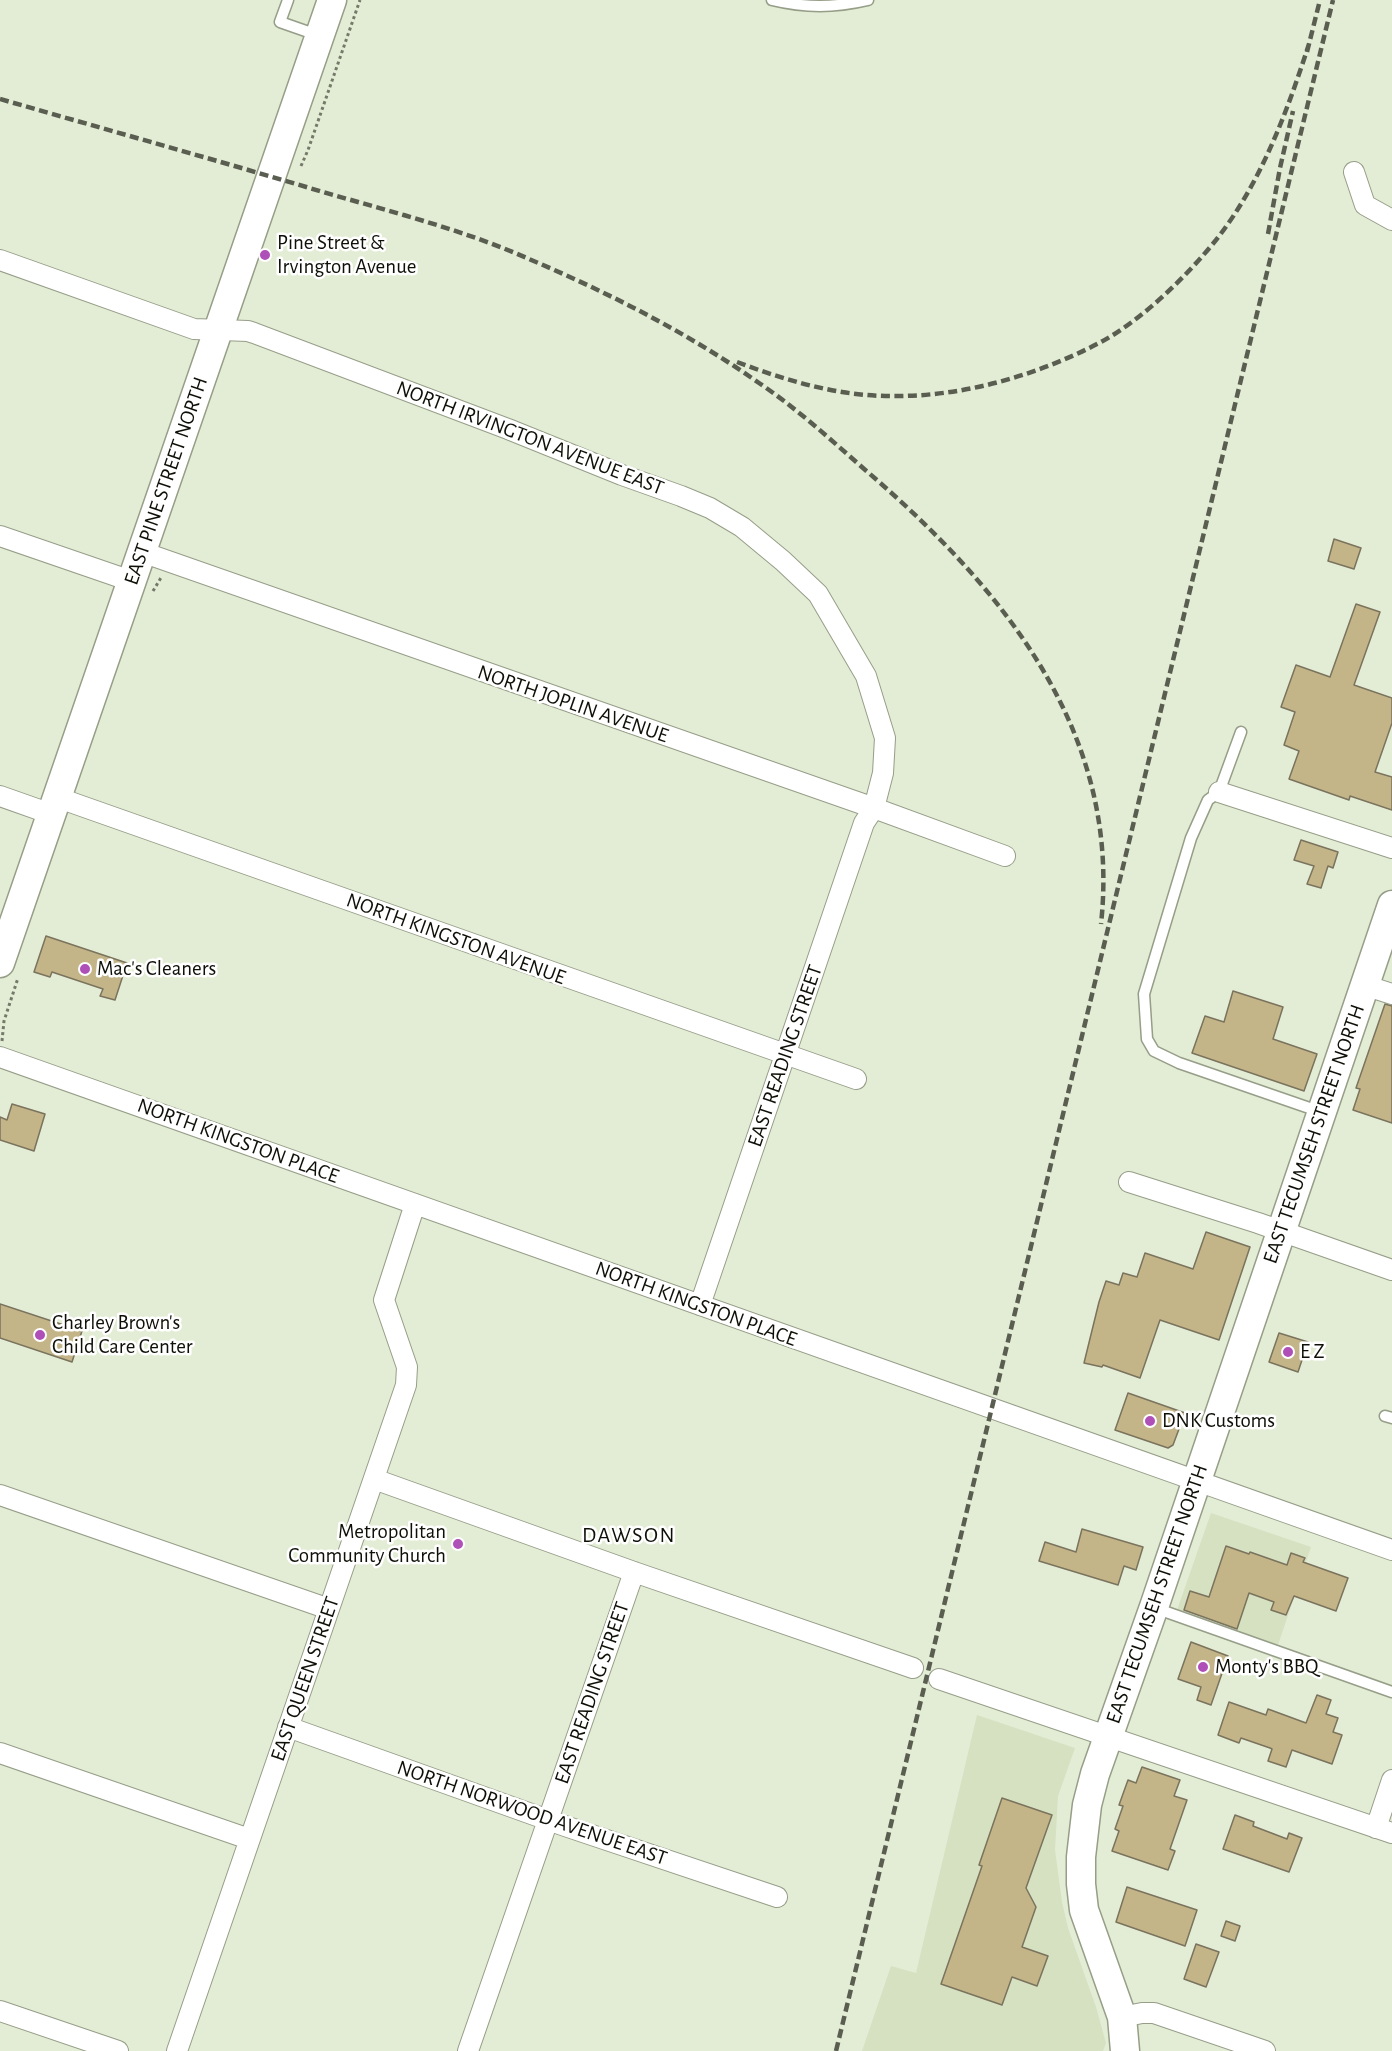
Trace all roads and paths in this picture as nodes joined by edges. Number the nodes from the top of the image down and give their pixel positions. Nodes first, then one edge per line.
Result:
1 (288, 0) edge
2 (332, 0) edge
3 (360, 0) edge
4 (772, 0) edge
5 (868, 0) edge
6 (320, 36) junction
7 (308, 150) dead end
8 (1354, 172) dead end
9 (1392, 220) edge
10 (0, 260) edge
11 (218, 330) junction
12 (0, 536) edge
13 (142, 552) junction
14 (131, 581) junction
15 (1241, 732) dead end
16 (1219, 792) junction
17 (0, 796) edge
18 (53, 806) junction
19 (874, 808) junction
20 (1392, 848) edge
21 (1005, 856) dead end
22 (1392, 905) edge
23 (0, 963) edge
24 (1364, 985) junction
25 (1392, 994) edge
26 (785, 1056) junction
27 (0, 1057) edge
28 (856, 1079) dead end
29 (1322, 1113) junction
30 (1129, 1182) dead end
31 (415, 1204) junction
32 (1282, 1231) junction
33 (1392, 1270) edge
34 (700, 1305) junction
35 (374, 1479) junction
36 (1196, 1481) junction
37 (0, 1495) edge
38 (1392, 1550) edge
39 (634, 1572) junction
40 (1154, 1608) junction
41 (329, 1609) junction
42 (912, 1668) dead end
43 (939, 1679) dead end
44 (1392, 1692) edge
45 (288, 1727) junction
46 (1108, 1737) junction
47 (0, 1753) edge
48 (1392, 1780) edge
49 (548, 1819) junction
50 (1384, 1831) edge
51 (249, 1839) junction
52 (777, 1897) dead end
53 (0, 2011) edge
54 (1122, 2017) junction
55 (1253, 2049) edge
56 (117, 2051) edge
57 (177, 2051) edge
58 (468, 2051) edge
59 (1125, 2051) edge

1 - 6 lane
2 - 6 street, EAST PINE STREET NORTH
3 - 7 path
4 - 5 lane
6 - 11 street, EAST PINE STREET NORTH
8 - 9 street
10 - 11 street, NORTH IRVINGTON AVENUE EAST
11 - 13 street, EAST PINE STREET NORTH
11 - 19 street, NORTH IRVINGTON AVENUE EAST
12 - 14 street
13 - 14 street, EAST PINE STREET NORTH
13 - 19 street, NORTH JOPLIN AVENUE
14 - 18 street, EAST PINE STREET NORTH
15 - 16 lane
16 - 20 street
16 - 29 lane
17 - 18 street, NORTH KINGSTON AVENUE
18 - 23 street, EAST PINE STREET NORTH
18 - 26 street, NORTH KINGSTON AVENUE
19 - 21 street, NORTH JOPLIN AVENUE
19 - 26 street, EAST READING STREET
22 - 24 street, EAST TECUMSEH STREET NORTH
24 - 25 street
24 - 29 street, EAST TECUMSEH STREET NORTH
26 - 28 street, NORTH KINGSTON AVENUE
26 - 34 street, EAST READING STREET
27 - 31 street, NORTH KINGSTON PLACE
29 - 32 street, EAST TECUMSEH STREET NORTH
30 - 32 street
31 - 34 street, NORTH KINGSTON PLACE
31 - 35 street, EAST QUEEN STREET
32 - 33 street
32 - 36 street, EAST TECUMSEH STREET NORTH
34 - 36 street, NORTH KINGSTON PLACE
35 - 39 street
35 - 41 street, EAST QUEEN STREET
36 - 38 street, NORTH KINGSTON PLACE
36 - 40 street, EAST TECUMSEH STREET NORTH
37 - 41 street
39 - 42 street
39 - 49 street, EAST READING STREET
40 - 44 lane
40 - 46 street, EAST TECUMSEH STREET NORTH
41 - 45 street, EAST QUEEN STREET
43 - 46 street
45 - 49 street, NORTH NORWOOD AVENUE EAST
45 - 51 street, EAST QUEEN STREET
46 - 50 street
46 - 54 street, EAST TECUMSEH STREET NORTH
47 - 51 street
48 - 50 street
49 - 52 street, NORTH NORWOOD AVENUE EAST
49 - 58 street, EAST READING STREET
51 - 57 street, EAST QUEEN STREET
53 - 56 street
54 - 55 street
54 - 59 street, EAST TECUMSEH STREET NORTH

